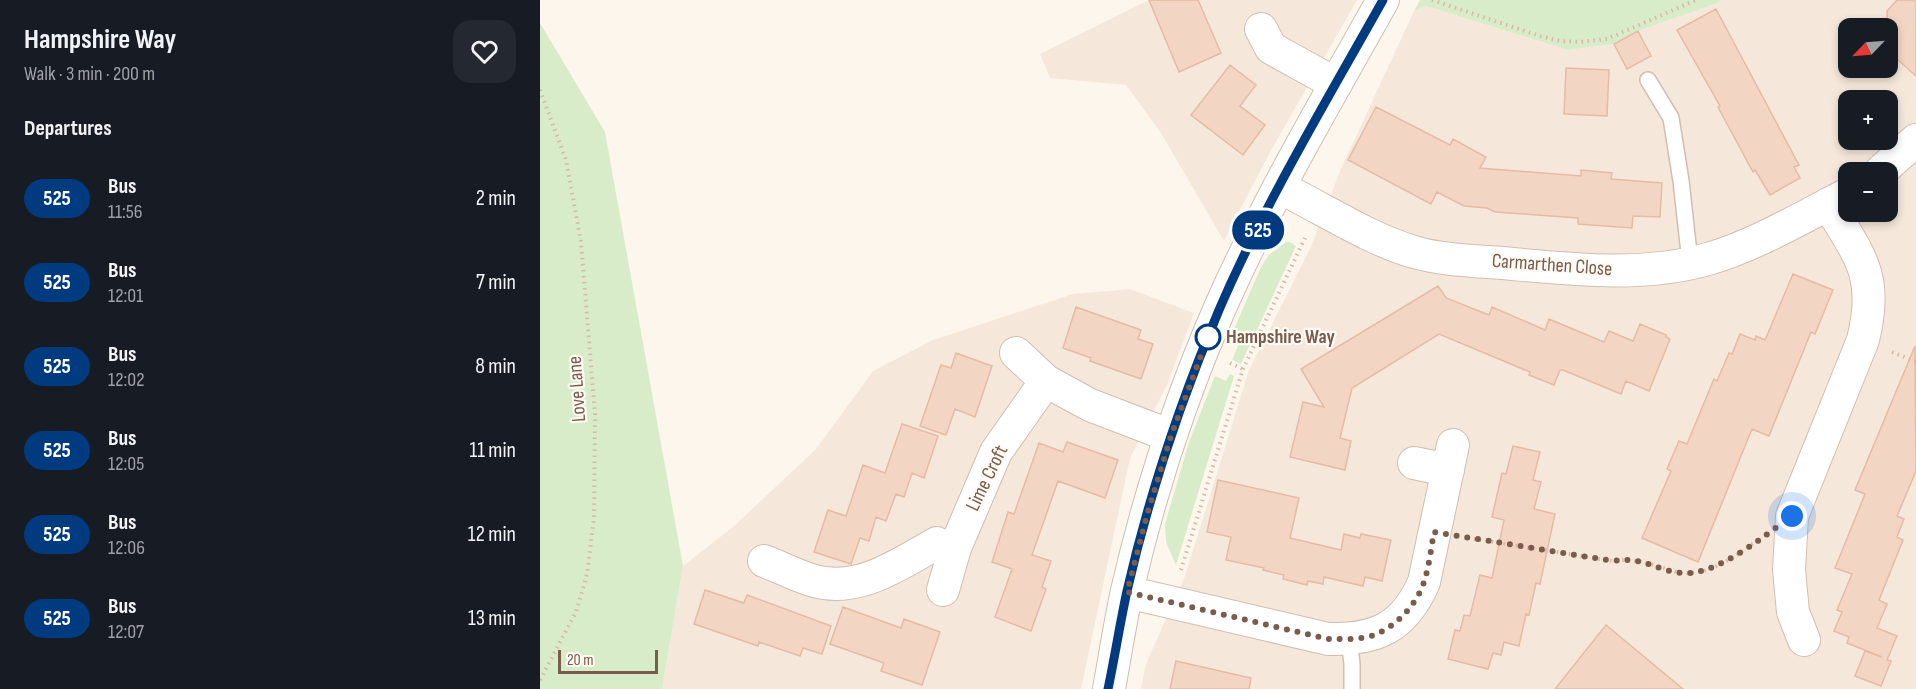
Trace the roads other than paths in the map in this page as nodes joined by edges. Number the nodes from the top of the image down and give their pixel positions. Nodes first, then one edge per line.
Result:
1 (1383, 0) edge
2 (1261, 29) dead end
3 (1648, 80) dead end
4 (1336, 84) junction
5 (1916, 140) edge
6 (1891, 162) edge
7 (1279, 187) junction
8 (1838, 199) edge
9 (1847, 222) edge
10 (1690, 262) junction
11 (1016, 353) dead end
12 (1046, 381) junction
13 (1171, 436) junction
14 (1414, 463) dead end
15 (937, 542) junction
16 (764, 561) dead end
17 (943, 590) dead end
18 (1127, 592) junction
19 (1349, 639) junction
20 (1804, 640) dead end
21 (1108, 689) edge
22 (1352, 689) edge

1 - 4 street
2 - 4 street
3 - 10 lane
4 - 7 street
5 - 6 street
7 - 10 street, Carmarthen Close
7 - 13 street
8 - 10 street, Carmarthen Close
9 - 20 street, Carmarthen Close
11 - 12 street
12 - 13 street
12 - 15 street, Lime Croft
13 - 18 street
14 - 19 street
15 - 16 street
15 - 17 street, Lime Croft
18 - 19 street
18 - 21 street
19 - 22 lane

